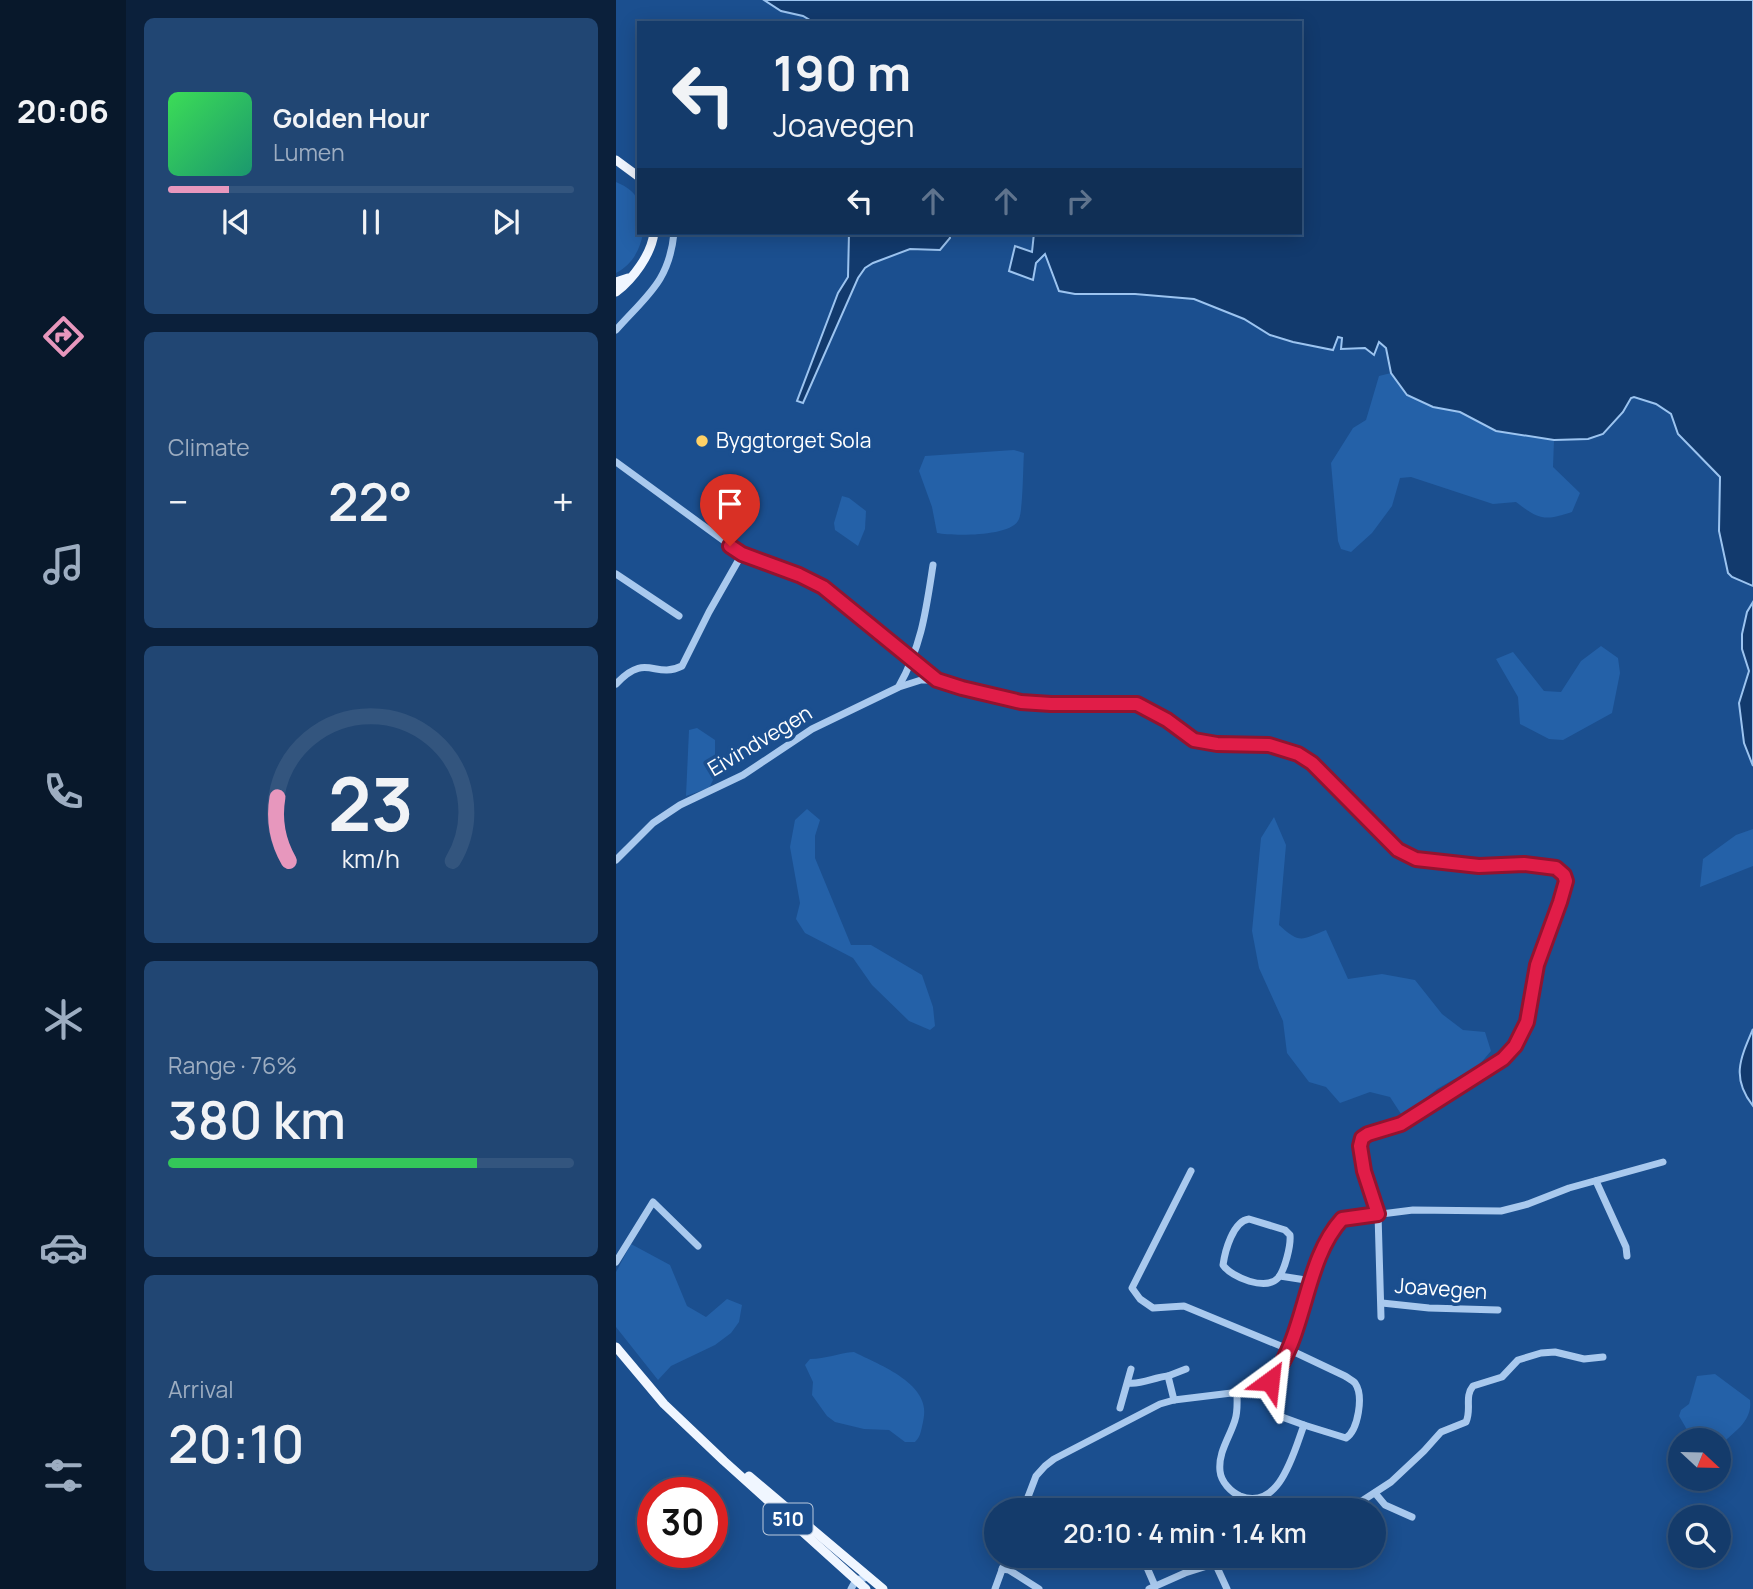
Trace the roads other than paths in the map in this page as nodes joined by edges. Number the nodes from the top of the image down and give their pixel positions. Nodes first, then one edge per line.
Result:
1 (616, 160) edge
2 (637, 176) edge
3 (653, 235) edge
4 (674, 235) edge
5 (628, 278) junction
6 (616, 282) edge
7 (616, 292) edge
8 (616, 330) edge
9 (616, 462) edge
10 (742, 554) junction
11 (933, 565) dead end
12 (616, 574) edge
13 (679, 616) dead end
14 (914, 659) junction
15 (937, 680) junction
16 (616, 684) edge
17 (899, 687) junction
18 (616, 860) edge
19 (1663, 1162) dead end
20 (1191, 1171) dead end
21 (1597, 1181) junction
22 (1378, 1214) junction
23 (698, 1246) dead end
24 (1627, 1256) dead end
25 (616, 1262) edge
26 (1280, 1276) junction
27 (1312, 1281) junction
28 (1382, 1303) junction
29 (1498, 1311) dead end
30 (1381, 1317) dead end
31 (616, 1347) edge
32 (1288, 1349) junction
33 (1603, 1357) dead end
34 (1130, 1369) dead end
35 (1186, 1369) dead end
36 (1168, 1376) junction
37 (1128, 1383) junction
38 (1237, 1393) junction
39 (1174, 1400) junction
40 (1120, 1408) dead end
41 (1282, 1417) dead end
42 (1304, 1425) junction
43 (712, 1448) junction
44 (1375, 1493) junction
45 (1028, 1498) edge
46 (1367, 1498) edge
47 (1412, 1517) dead end
48 (1146, 1568) edge
49 (1200, 1568) edge
50 (1217, 1568) edge
51 (1002, 1569) joint
52 (869, 1577) junction
53 (856, 1580) junction
54 (864, 1588) edge
55 (1152, 1588) edge
56 (851, 1589) edge
57 (883, 1589) edge
58 (995, 1589) edge
59 (1039, 1589) edge
60 (1227, 1589) edge

1 - 2 main road
3 - 5 main road
4 - 8 street
5 - 6 main road
5 - 7 main road
9 - 10 street, Joavegen
10 - 14 street, Joavegen
10 - 16 street
11 - 14 street
12 - 13 street
14 - 15 street, Joavegen
14 - 17 street
15 - 17 street, Eivindvegen
15 - 22 street, Joavegen
17 - 18 street, Eivindvegen
19 - 21 street
20 - 32 street
21 - 22 street
21 - 24 street
22 - 27 street
22 - 28 street, Joavegen
23 - 25 street
26 - 26 street
26 - 27 street
27 - 32 street
28 - 29 street, Joavegen
28 - 30 street, Joavegen
31 - 43 main road, 510
32 - 38 street
32 - 42 street
33 - 44 street
34 - 37 street
35 - 36 street
36 - 37 street
36 - 39 street
37 - 40 street
38 - 39 street
38 - 42 street
39 - 45 street
41 - 42 street
43 - 52 main road, 510
43 - 53 main road, 510
44 - 46 street
44 - 47 street
48 - 55 street
49 - 55 street
50 - 60 street
51 - 58 street
51 - 59 street
52 - 53 street
52 - 54 street
52 - 57 main road, 510
53 - 54 main road, 510
53 - 56 street

